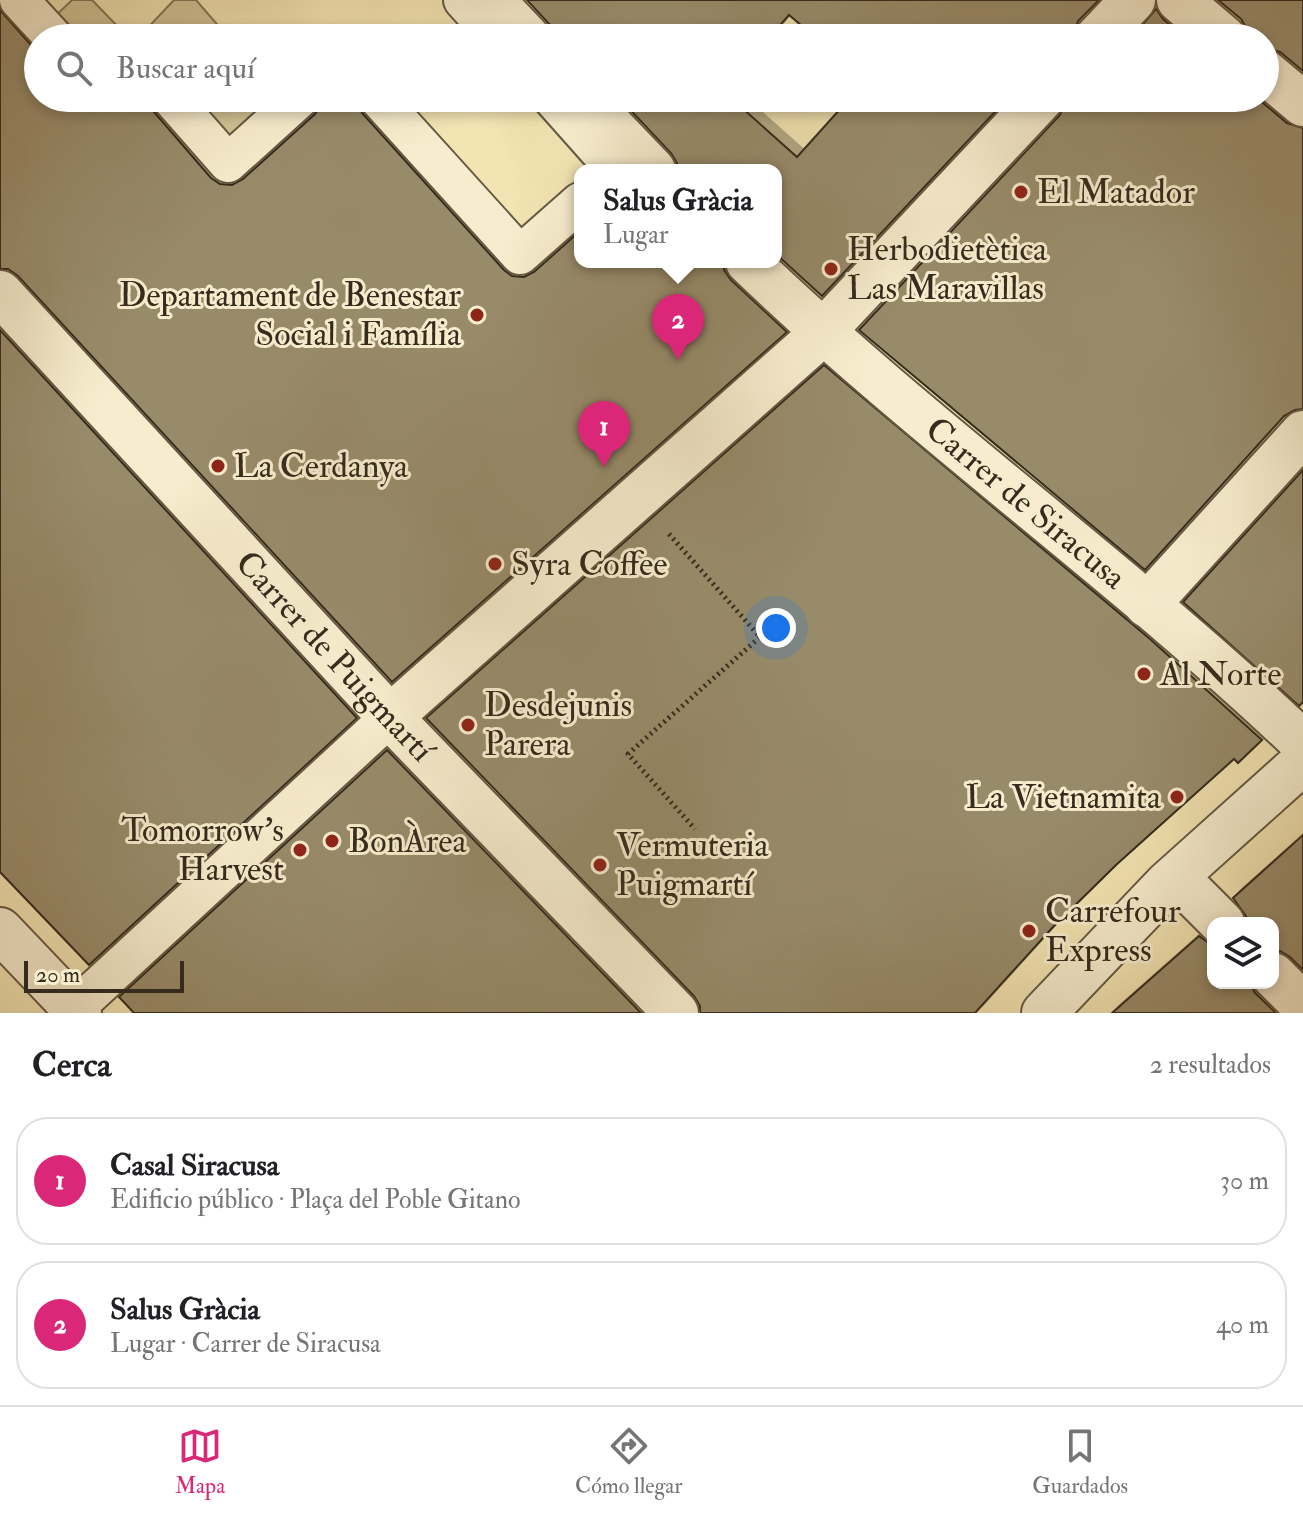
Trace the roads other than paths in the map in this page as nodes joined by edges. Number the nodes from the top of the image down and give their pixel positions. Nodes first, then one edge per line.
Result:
1 (19, 0) edge
2 (463, 0) edge
3 (1133, 0) edge
4 (1179, 0) edge
5 (509, 18) edge
6 (41, 24) edge
7 (1110, 24) edge
8 (1207, 24) edge
9 (1279, 84) edge
10 (1303, 104) edge
11 (183, 112) edge
12 (284, 112) edge
13 (391, 112) edge
14 (564, 112) edge
15 (597, 112) edge
16 (1029, 112) edge
17 (611, 164) edge
18 (647, 164) edge
19 (574, 207) edge
20 (754, 268) edge
21 (0, 293) edge
22 (822, 333) junction
23 (1303, 433) edge
24 (1147, 605) junction
25 (390, 717) junction
26 (1303, 743) edge
27 (1303, 762) edge
28 (1176, 877) junction
29 (1216, 917) edge
30 (0, 930) edge
31 (1279, 981) edge
32 (1303, 1005) edge
33 (75, 1011) edge
34 (676, 1013) edge
35 (1044, 1013) edge

1 - 6 street
2 - 5 street
3 - 7 street
4 - 8 street
9 - 10 street
11 - 12 street
13 - 19 street
14 - 17 street
15 - 18 street
16 - 22 street
20 - 22 street, Carrer de Siracusa
21 - 25 street, Carrer de Puigmartí
22 - 24 street, Carrer de Siracusa
22 - 25 street
23 - 24 street
24 - 26 street, Carrer de Siracusa
25 - 33 street
25 - 34 street, Carrer de Puigmartí
27 - 28 street
28 - 29 street
28 - 35 street
30 - 33 street
31 - 32 street

